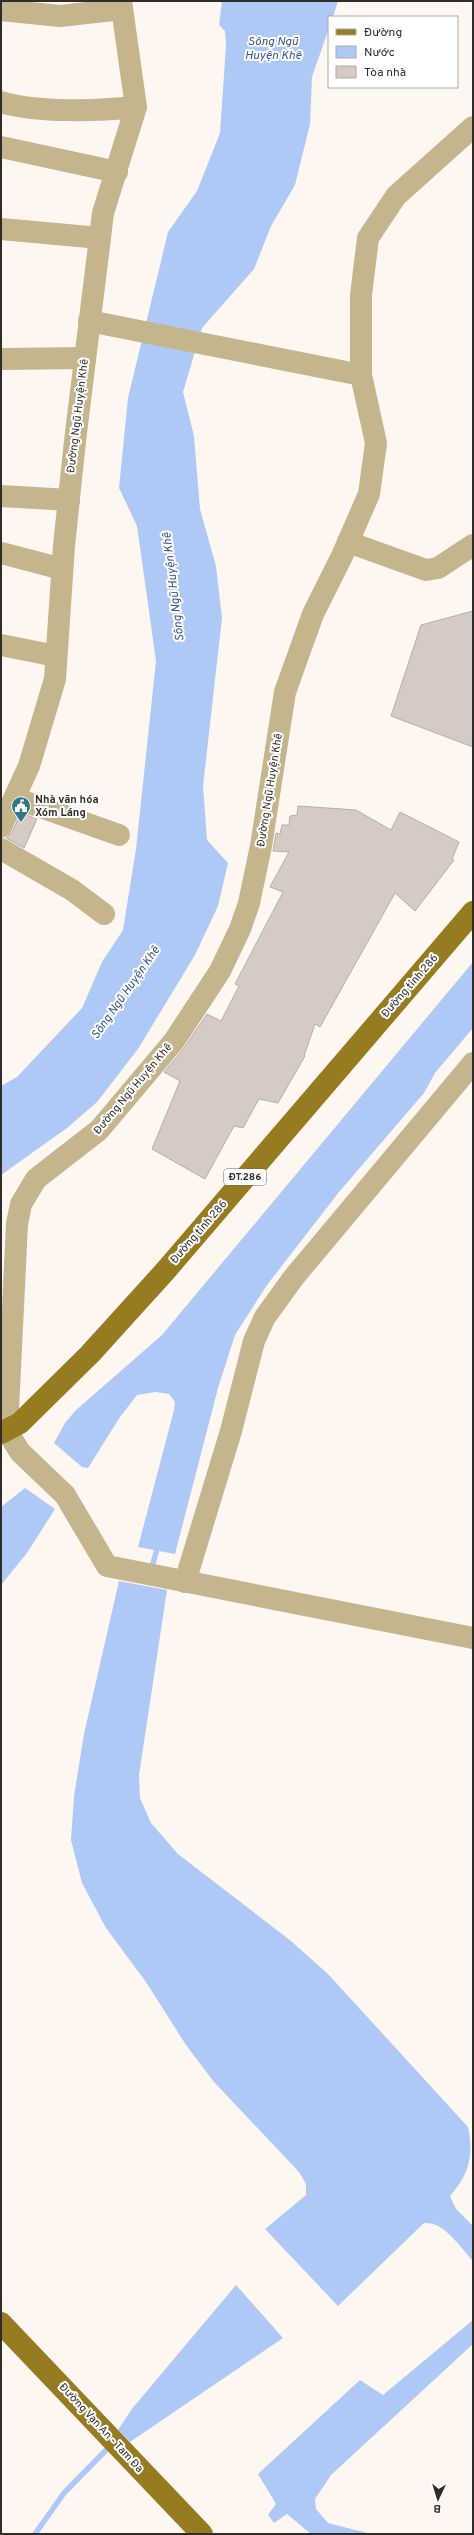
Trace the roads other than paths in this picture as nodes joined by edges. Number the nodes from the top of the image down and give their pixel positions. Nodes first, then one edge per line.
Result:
1 (121, 5) edge
2 (1, 10) edge
3 (1, 102) edge
4 (136, 107) junction
5 (473, 127) edge
6 (1, 147) edge
7 (473, 148) edge
8 (444, 154) junction
9 (117, 172) junction
10 (1, 229) edge
11 (100, 238) junction
12 (98, 323) junction
13 (85, 358) junction
14 (1, 359) edge
15 (361, 375) junction
16 (1, 496) edge
17 (69, 500) junction
18 (348, 542) junction
19 (473, 545) edge
20 (1, 553) edge
21 (62, 569) junction
22 (1, 645) edge
23 (56, 656) junction
24 (10, 799) edge
25 (1, 827) edge
26 (119, 835) dead end
27 (1, 848) edge
28 (473, 912) edge
29 (104, 914) dead end
30 (473, 1063) edge
31 (4, 1432) edge
32 (178, 1580) junction
33 (473, 1638) edge
34 (1, 2323) edge
35 (202, 2534) edge

1 - 2 street
1 - 4 street, Đường Ngũ Huyện Khê
3 - 4 street
4 - 9 street, Đường Ngũ Huyện Khê
5 - 8 street, Đường Ngũ Huyện Khê
6 - 9 street
7 - 8 street
8 - 15 street, Đường Ngũ Huyện Khê
9 - 11 street, Đường Ngũ Huyện Khê
10 - 11 street
11 - 12 street, Đường Ngũ Huyện Khê
12 - 13 street, Đường Ngũ Huyện Khê
12 - 15 street
13 - 14 street
13 - 17 street, Đường Ngũ Huyện Khê
15 - 18 street, Đường Ngũ Huyện Khê
16 - 17 street
17 - 21 street, Đường Ngũ Huyện Khê
18 - 19 street
18 - 31 street, Đường Ngũ Huyện Khê
20 - 21 street
21 - 23 street, Đường Ngũ Huyện Khê
22 - 23 street
23 - 24 street, Đường Ngũ Huyện Khê
24 - 25 street, Đường Ngũ Huyện Khê
24 - 26 street
27 - 29 street
28 - 31 main road, Đường tỉnh 286 / ĐT.286
30 - 32 street
31 - 32 street
32 - 33 street
34 - 35 main road, Đường Vạn An - Tam Đa

